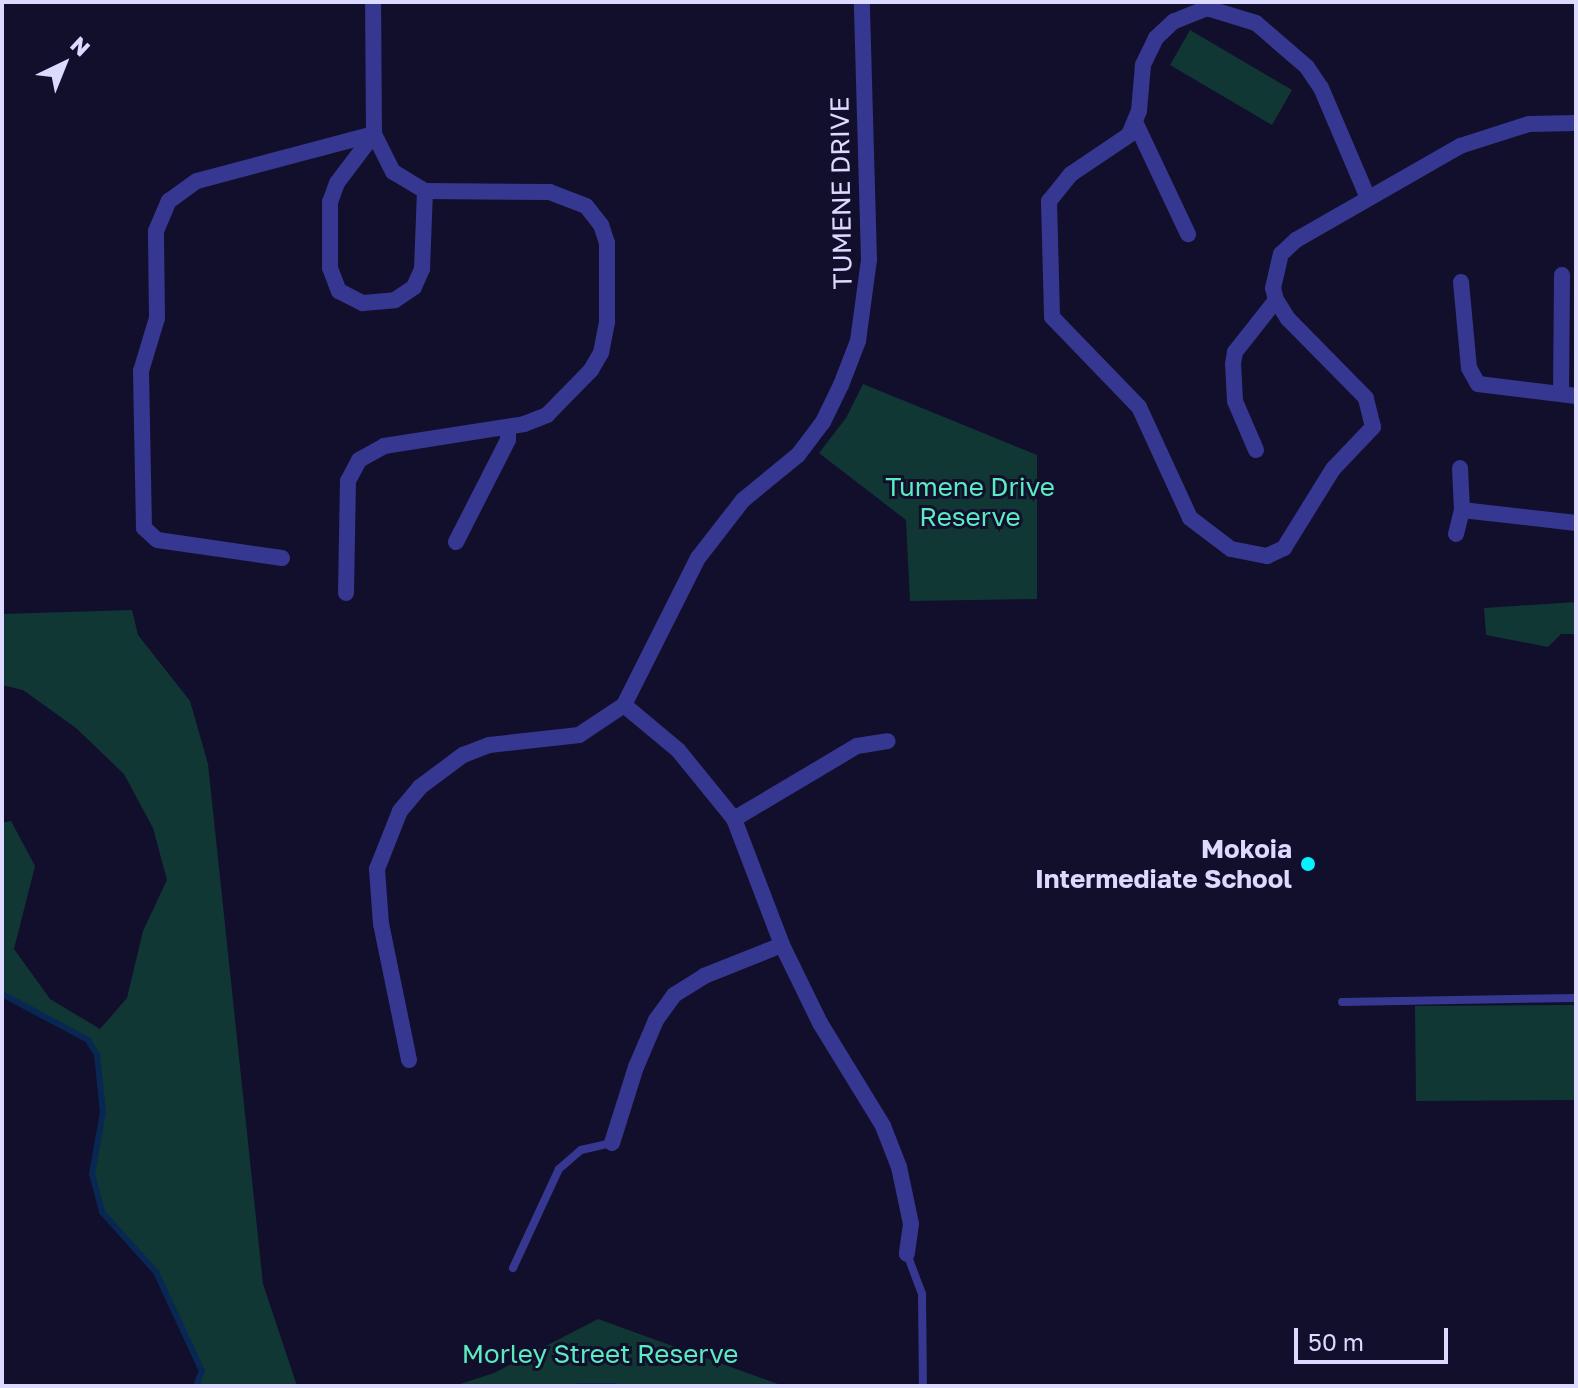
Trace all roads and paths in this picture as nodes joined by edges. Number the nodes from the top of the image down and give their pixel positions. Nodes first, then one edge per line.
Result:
1 (373, 2) edge
2 (862, 2) edge
3 (1576, 123) edge
4 (1136, 124) junction
5 (374, 134) junction
6 (425, 191) junction
7 (1368, 198) junction
8 (1188, 234) dead end
9 (1563, 273) edge
10 (1461, 282) dead end
11 (1276, 300) junction
12 (1569, 395) edge
13 (508, 427) junction
14 (1256, 450) dead end
15 (1460, 468) dead end
16 (1462, 510) junction
17 (1576, 523) edge
18 (1456, 534) dead end
19 (456, 542) dead end
20 (282, 558) dead end
21 (346, 593) dead end
22 (624, 705) junction
23 (888, 741) dead end
24 (734, 819) junction
25 (782, 945) junction
26 (1576, 998) edge
27 (1342, 1002) dead end
28 (409, 1060) dead end
29 (612, 1143) joint
30 (907, 1254) joint
31 (513, 1268) dead end
32 (923, 1386) edge

1 - 5 street
2 - 22 street, TUMENE DRIVE
3 - 7 street
4 - 7 street
4 - 8 street
4 - 11 street
5 - 6 street
5 - 6 street
5 - 20 street
6 - 13 street
7 - 11 street
9 - 12 street
10 - 12 street
11 - 14 street
13 - 19 street
13 - 21 street
15 - 16 street
16 - 17 street
16 - 18 street
22 - 24 street
22 - 28 street, TUMENE DRIVE
23 - 24 street
24 - 25 street
25 - 29 street
25 - 30 street
26 - 27 lane
29 - 31 lane
30 - 32 lane

